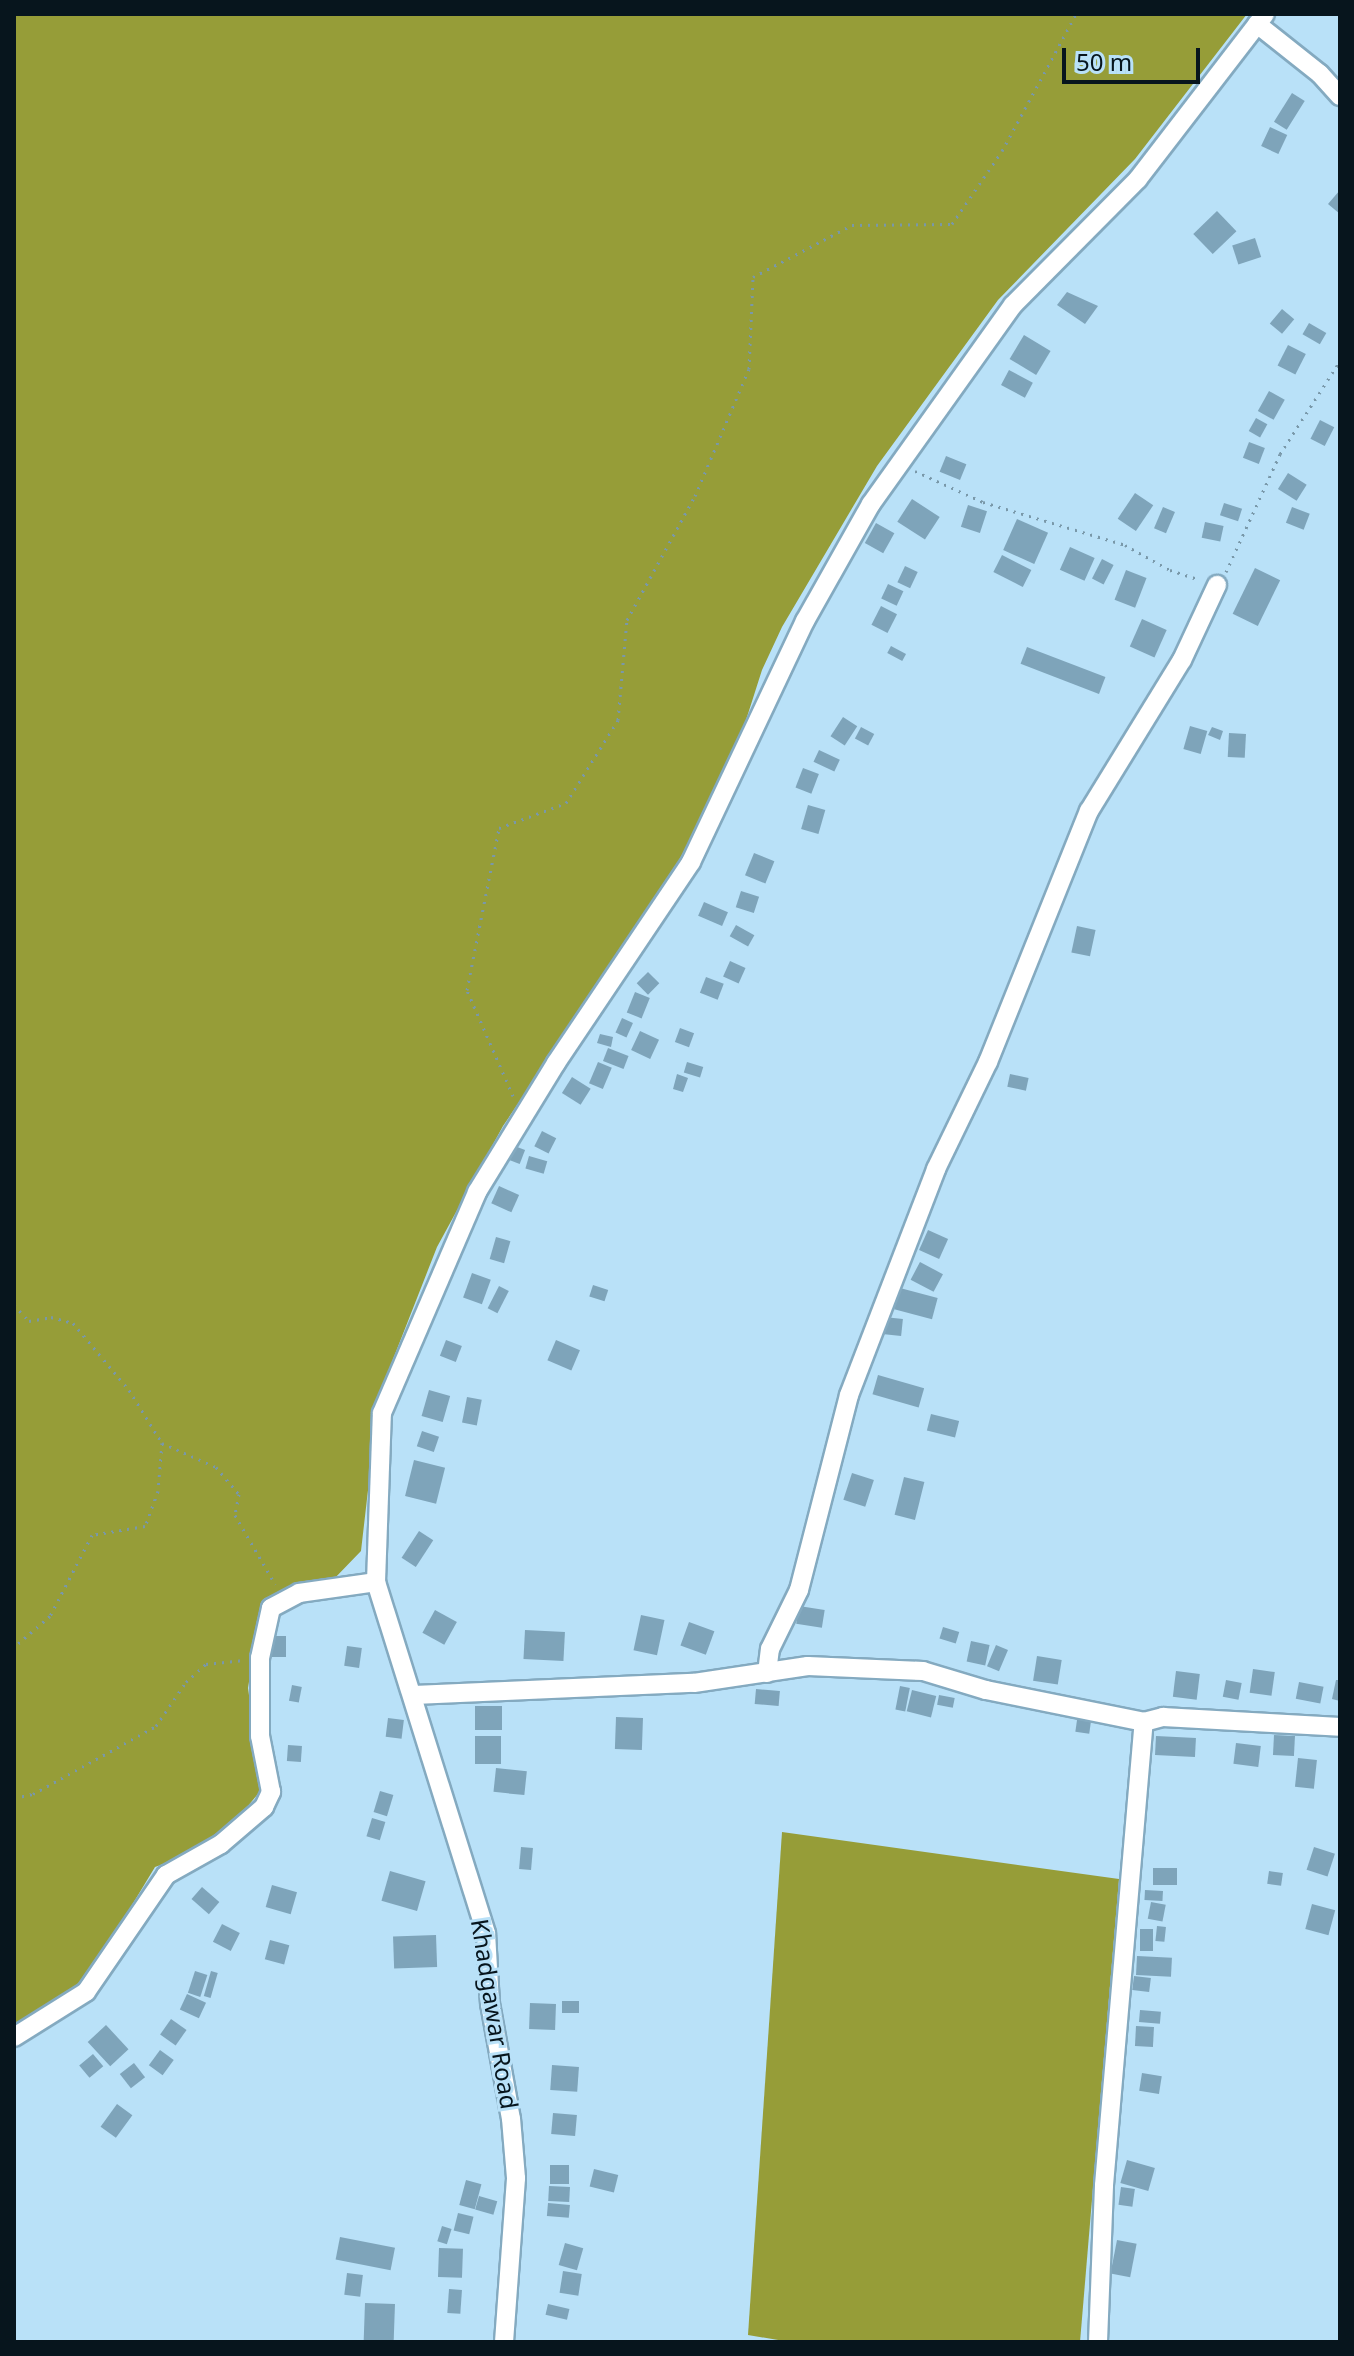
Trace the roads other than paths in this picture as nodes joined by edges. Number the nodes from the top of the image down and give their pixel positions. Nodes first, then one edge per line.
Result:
1 (1261, 19) edge
2 (1340, 96) edge
3 (1217, 585) road end
4 (376, 1582) junction
5 (767, 1673) junction
6 (414, 1695) junction
7 (1144, 1722) junction
8 (1340, 1727) edge
9 (14, 2037) edge
10 (504, 2342) edge
11 (1098, 2342) edge

1 - 2 street
1 - 4 street
3 - 5 street
4 - 6 street, Khadgawar Road
4 - 9 street
5 - 6 street
5 - 7 street
6 - 10 street, Khadgawar Road
7 - 8 street
7 - 11 street

